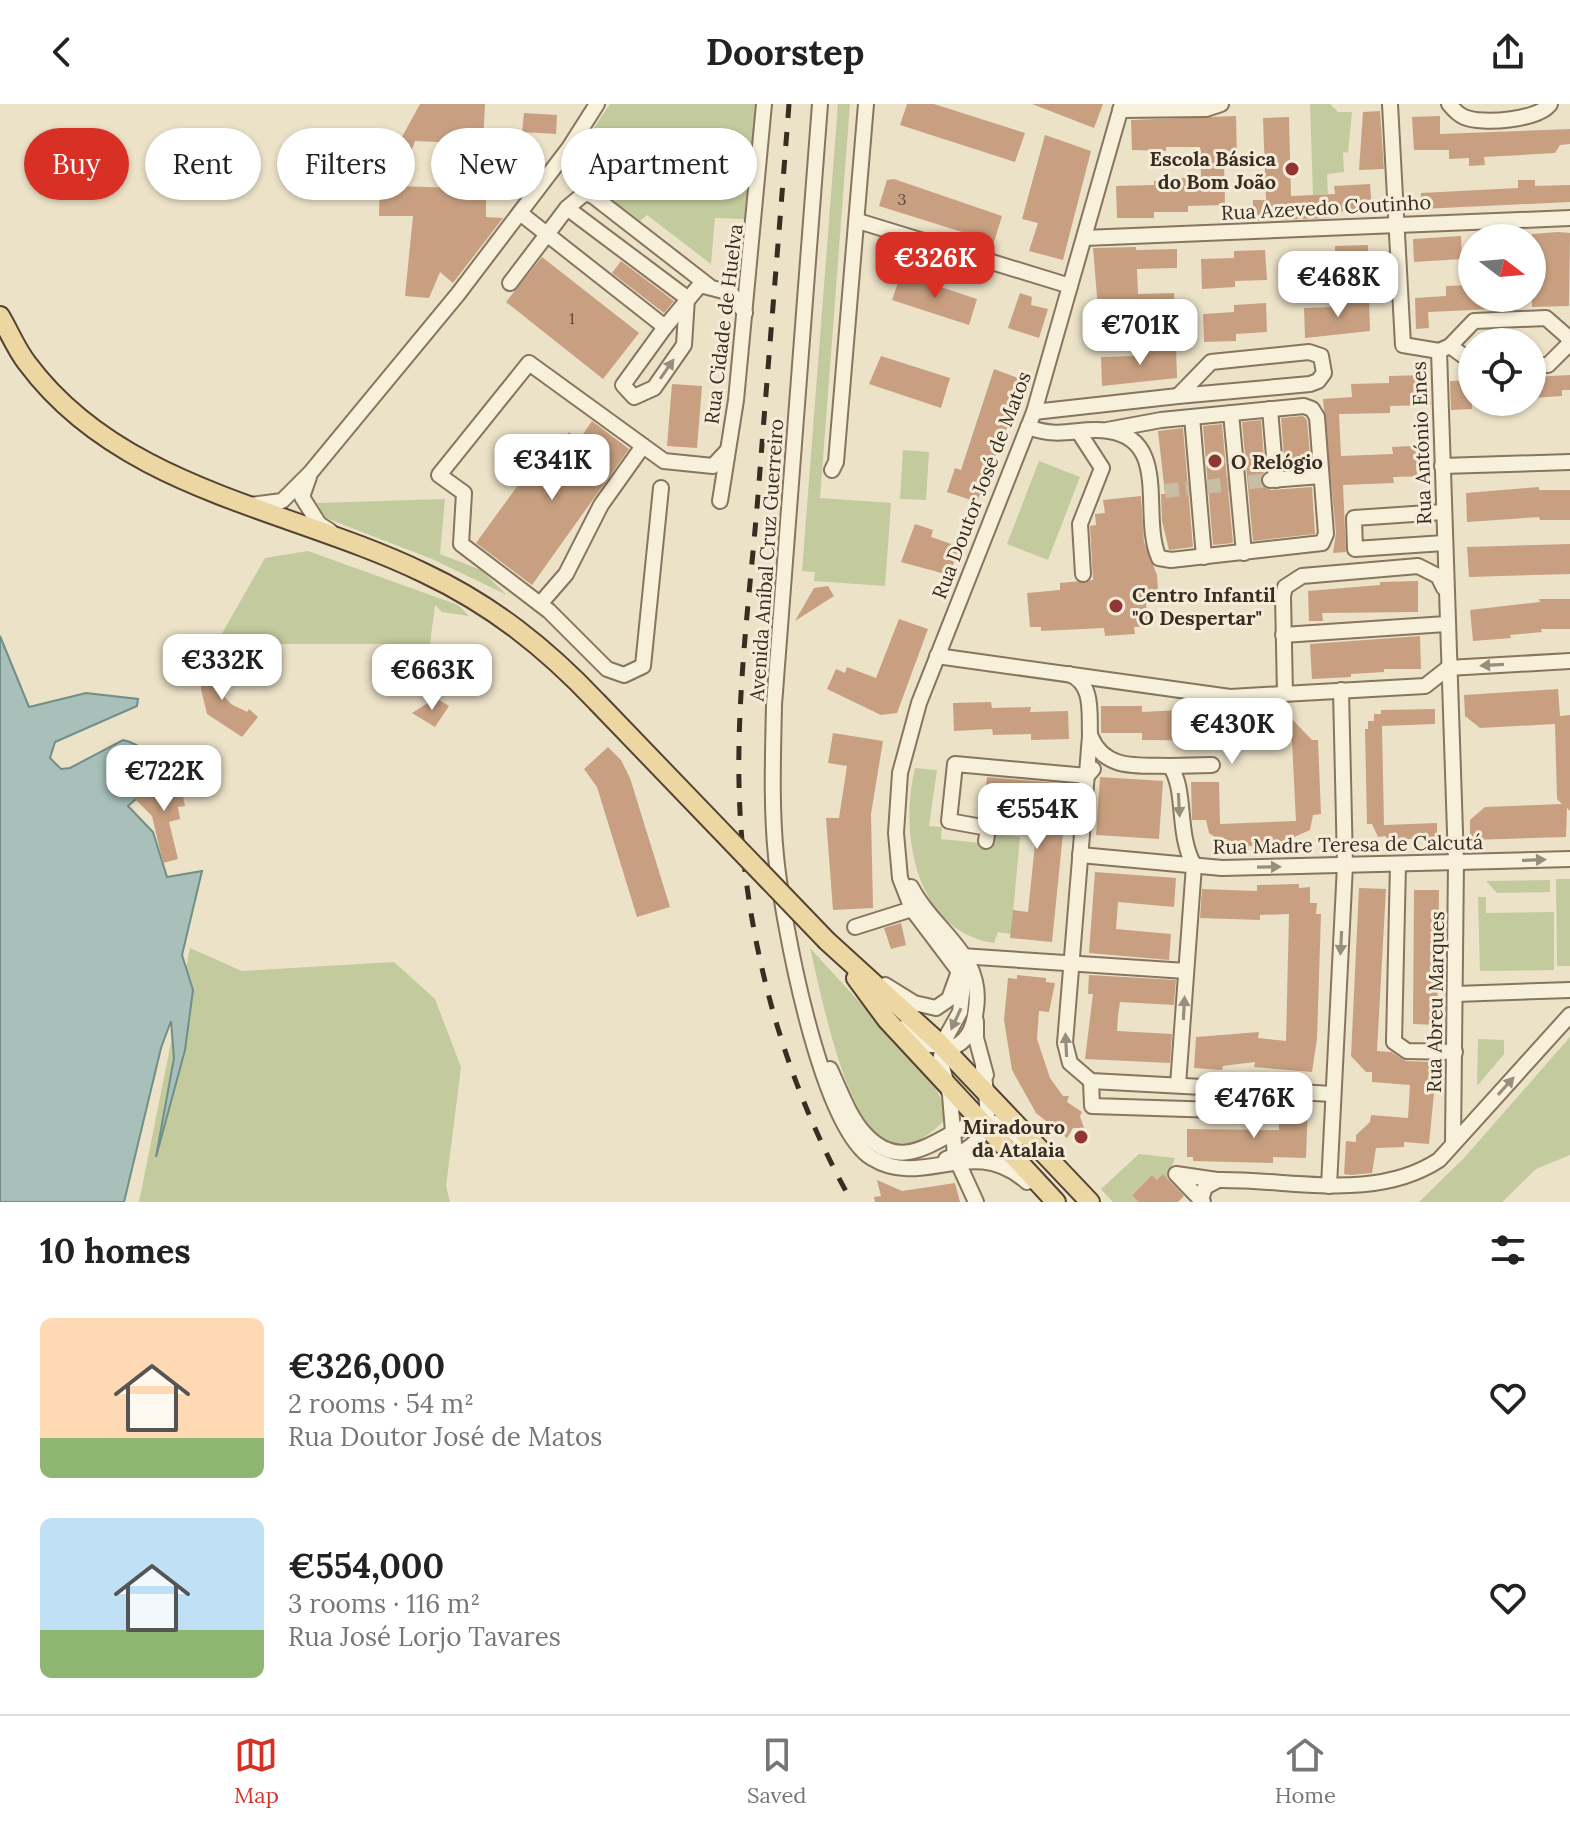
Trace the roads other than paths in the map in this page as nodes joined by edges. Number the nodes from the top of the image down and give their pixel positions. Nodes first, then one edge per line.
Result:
1 (597, 104) edge
2 (764, 104) edge
3 (820, 104) edge
4 (866, 104) edge
5 (1221, 104) edge
6 (1390, 104) edge
7 (1449, 104) edge
8 (1550, 104) edge
9 (1121, 107) edge
10 (567, 208) junction
11 (520, 213) junction
12 (1570, 218) edge
13 (858, 221) junction
14 (1395, 223) junction
15 (546, 236) junction
16 (1084, 238) junction
17 (752, 252) junction
18 (510, 283) dead end
19 (1070, 286) junction
20 (715, 287) junction
21 (687, 298) junction
22 (745, 313) junction
23 (0, 316) edge
24 (665, 327) junction
25 (1570, 341) edge
26 (1445, 349) junction
27 (1458, 355) edge
28 (1546, 365) edge
29 (1178, 396) junction
30 (1270, 409) junction
31 (1034, 412) junction
32 (1231, 413) junction
33 (1192, 417) junction
34 (1028, 427) junction
35 (1107, 430) junction
36 (1080, 434) junction
37 (643, 446) junction
38 (727, 451) junction
39 (1570, 462) edge
40 (1442, 466) junction
41 (832, 470) dead end
42 (311, 472) junction
43 (1321, 476) junction
44 (661, 488) dead end
45 (1165, 491) tunnel mouth
46 (1149, 492) junction
47 (720, 501) dead end
48 (248, 505) junction
49 (1443, 512) junction
50 (344, 540) junction
51 (1444, 543) junction
52 (1244, 553) junction
53 (1204, 557) junction
54 (1418, 566) junction
55 (1083, 574) dead end
56 (1445, 591) junction
57 (540, 604) junction
58 (1446, 624) junction
59 (1283, 635) junction
60 (937, 656) junction
61 (1570, 661) edge
62 (1448, 668) junction
63 (1069, 674) junction
64 (1114, 681) junction
65 (1341, 690) junction
66 (1285, 694) junction
67 (1089, 699) junction
68 (1090, 736) junction
69 (1120, 764) junction
70 (1212, 765) dead end
71 (1170, 766) junction
72 (1087, 776) junction
73 (896, 833) junction
74 (986, 841) dead end
75 (1080, 855) junction
76 (1570, 859) edge
77 (1456, 862) junction
78 (1398, 864) junction
79 (1194, 865) junction
80 (1345, 865) junction
81 (912, 909) junction
82 (855, 927) dead end
83 (827, 941) junction
84 (842, 955) junction
85 (966, 955) junction
86 (1071, 963) junction
87 (954, 964) junction
88 (1186, 971) junction
89 (858, 982) junction
90 (1568, 993) edge
91 (1456, 994) junction
92 (978, 998) junction
93 (1570, 1015) edge
94 (807, 1018) junction
95 (942, 1047) junction
96 (1455, 1052) junction
97 (983, 1067) junction
98 (945, 1081) junction
99 (1091, 1081) junction
100 (1178, 1085) junction
101 (1261, 1091) junction
102 (986, 1092) junction
103 (1333, 1094) junction
104 (985, 1123) junction
105 (1015, 1123) junction
106 (952, 1133) junction
107 (1453, 1143) junction
108 (961, 1160) junction
109 (1218, 1180) junction
110 (1329, 1186) junction
111 (1202, 1201) edge
112 (977, 1202) edge
113 (1053, 1202) edge
114 (1078, 1202) edge
115 (1090, 1202) edge

1 - 11 street
2 - 17 street, Rua Cidade de Huelva
3 - 94 street, Avenida Aníbal Cruz Guerreiro
4 - 13 street
5 - 9 street
6 - 14 street, Rua António Enes
7 - 8 street
9 - 16 street, Rua Doutor José de Matos
10 - 15 street
10 - 20 street
10 - 21 street
11 - 15 street
11 - 42 street
12 - 14 street, Rua Azevedo Coutinho
13 - 19 street
13 - 41 street
14 - 16 street, Rua Azevedo Coutinho
14 - 26 street, Rua António Enes
15 - 18 street
15 - 24 street
16 - 19 street, Rua Doutor José de Matos
17 - 20 street
17 - 22 street, Rua Cidade de Huelva
19 - 31 street, Rua Doutor José de Matos
20 - 21 street
20 - 22 street
21 - 24 street
24 -> 21 street
22 - 38 street, Rua Cidade de Huelva
23 - 48 main road
25 - 26 street
25 - 28 street
26 - 27 street
26 - 40 street, Rua António Enes
29 - 29 street
29 - 31 street
30 - 32 street
30 - 43 street
30 - 43 street
31 - 34 street, Rua Doutor José de Matos
32 - 33 street
32 - 52 street
33 - 35 street
33 - 53 street
34 - 36 street
34 - 60 street, Rua Doutor José de Matos
35 - 36 street
35 - 46 street
36 - 55 street
37 - 38 street
37 - 57 street
37 - 57 street
38 - 47 street, Rua Cidade de Huelva
39 - 40 street
40 - 49 street, Rua António Enes
42 - 48 street
42 - 50 street
43 - 52 street
44 - 57 street
45 - 46 street
46 - 53 street
48 - 50 main road
49 - 51 street, Rua António Enes
49 - 51 street
50 - 83 main road, bridge
51 - 54 street
51 - 56 street, Rua António Enes
52 - 53 street
54 - 56 street
54 - 59 street
56 - 58 street, Rua António Enes
58 - 59 street
58 - 62 street, Rua António Enes
59 - 66 street
60 - 63 street
60 - 73 street, Rua Doutor José de Matos
61 -> 62 street
62 - 65 street
62 - 77 street, Rua Abreu Marques
63 - 64 street
63 - 67 street
64 - 66 street
64 - 67 street
65 - 66 street
65 - 80 street
67 - 68 street
68 - 69 street
68 - 72 street
69 - 71 street
69 - 72 street
70 - 71 street
71 -> 79 street
72 - 74 street
72 - 75 street
73 - 81 street
73 - 85 street
75 - 79 street, Rua Madre Teresa de Calcutá
75 - 86 street
77 -> 76 street, Rua Madre Teresa de Calcutá
77 - 78 street, Rua Madre Teresa de Calcutá
77 - 91 street, Rua Abreu Marques
78 - 80 street, Rua Madre Teresa de Calcutá
78 - 96 street
79 -> 80 street, Rua Madre Teresa de Calcutá
79 - 88 street
80 -> 103 street
81 - 82 street
81 - 87 street
83 - 84 main road
83 - 89 main road
84 - 87 street
84 - 95 main road
85 - 86 street
85 - 87 street
85 - 92 street
86 - 88 street
99 -> 86 street
87 -> 95 street
100 -> 88 street
89 - 95 street
89 - 98 main road
90 - 91 street
91 - 96 street, Rua Abreu Marques
92 - 95 street
92 - 97 street
107 -> 93 street
94 - 106 street
94 - 108 street
95 - 98 street
95 - 102 main road
96 - 107 street, Rua Abreu Marques
97 - 102 street
97 - 105 street
98 - 104 main road
98 - 106 street
99 - 100 street
99 - 101 street
100 - 101 street
101 - 103 street
102 - 104 street
102 - 105 main road
103 - 110 street
104 - 106 street
104 - 108 street
104 - 113 main road
104 - 114 street
105 - 115 main road
106 - 108 street
107 - 110 street
108 - 112 street
108 - 113 street
109 - 110 street
109 - 111 street
109 - 111 street

